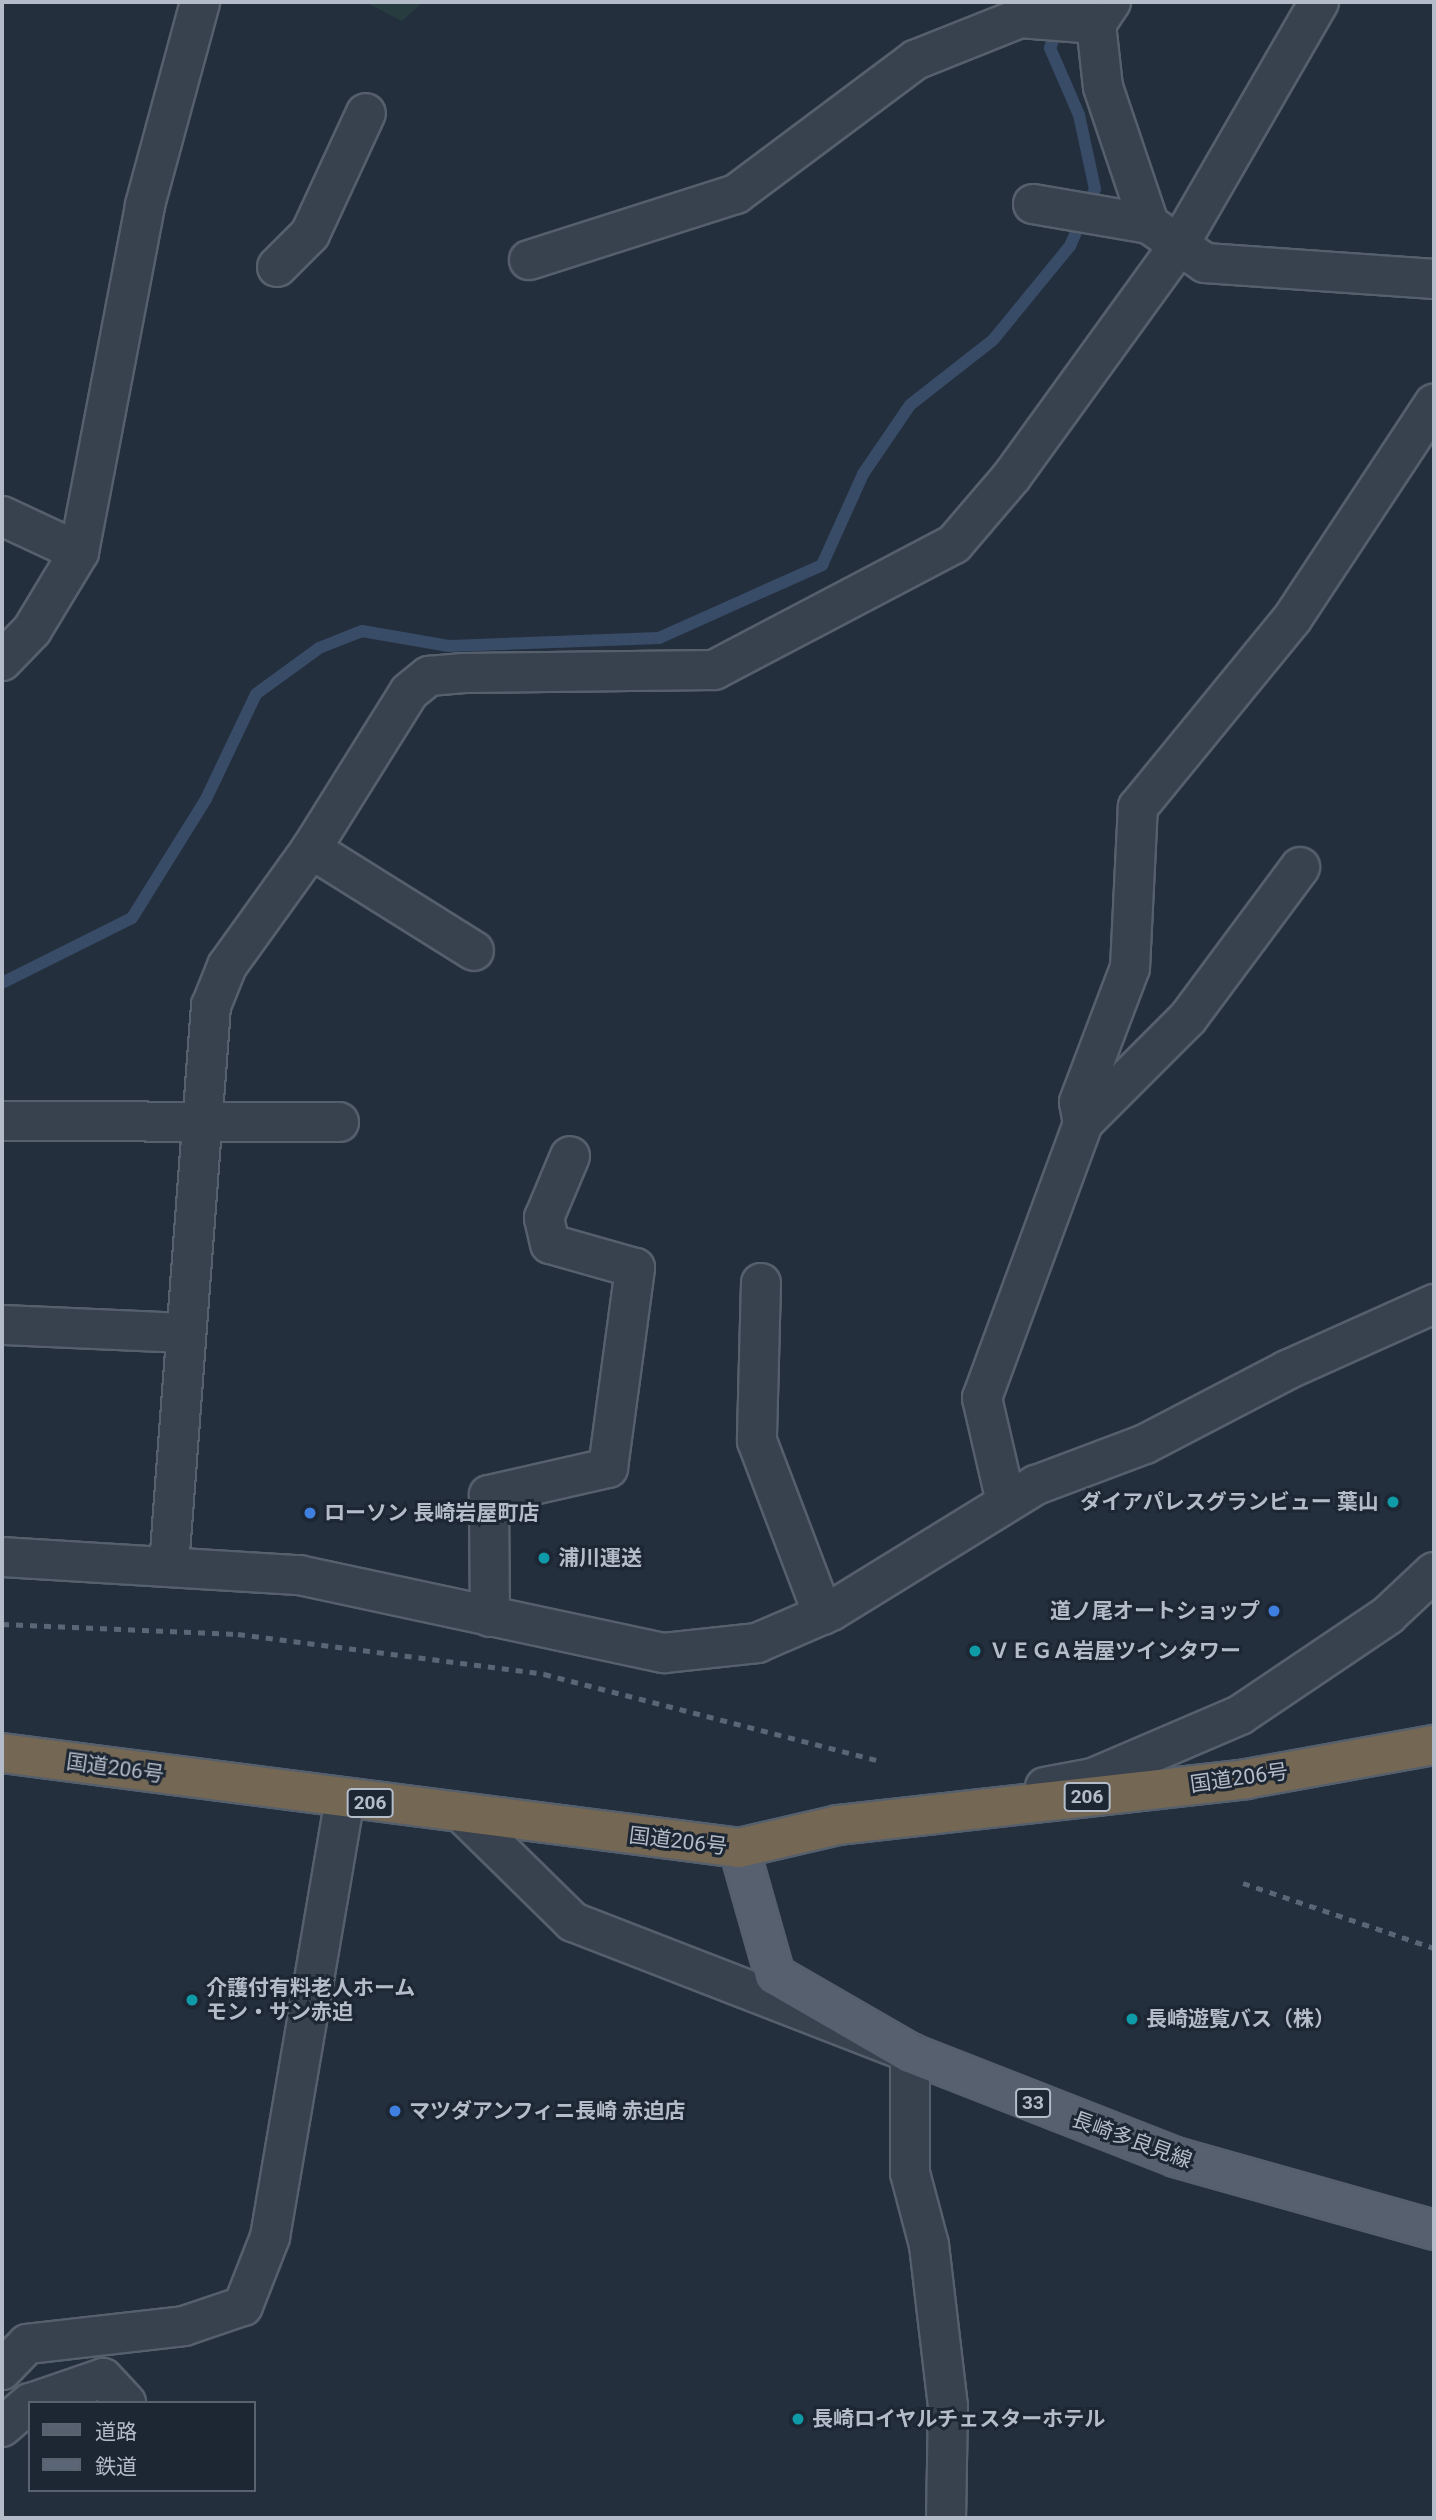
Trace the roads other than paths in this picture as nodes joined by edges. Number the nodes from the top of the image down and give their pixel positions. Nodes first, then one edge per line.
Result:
1 (200, 2) edge
2 (1319, 2) edge
3 (1103, 13) edge
4 (366, 113) dead end
5 (1033, 204) dead end
6 (1163, 237) junction
7 (529, 260) dead end
8 (277, 267) dead end
9 (1434, 279) edge
10 (1434, 404) edge
11 (2, 516) edge
12 (79, 552) junction
13 (2, 662) edge
14 (312, 849) junction
15 (1300, 867) dead end
16 (474, 951) dead end
17 (200, 1120) junction
18 (2, 1121) edge
19 (339, 1122) dead end
20 (1083, 1123) junction
21 (570, 1156) dead end
22 (761, 1283) dead end
23 (1434, 1304) edge
24 (2, 1325) edge
25 (183, 1333) junction
26 (1006, 1502) junction
27 (2, 1557) edge
28 (169, 1566) junction
29 (1434, 1572) edge
30 (823, 1615) junction
31 (490, 1617) junction
32 (1434, 1745) edge
33 (2, 1753) edge
34 (345, 1800) junction
35 (463, 1814) junction
36 (857, 1823) junction
37 (739, 1848) junction
38 (910, 2053) junction
39 (1434, 2230) edge
40 (2, 2370) edge
41 (36, 2401) edge
42 (124, 2401) edge
43 (28, 2405) edge
44 (2, 2427) edge
45 (946, 2518) edge

1 - 12 street
2 - 6 street
3 - 6 street
3 - 7 street
4 - 8 street
5 - 6 street
6 - 9 street
6 - 14 street
10 - 20 street
11 - 12 street
12 - 13 street
14 - 16 street
14 - 17 street
15 - 20 street
17 - 18 street
17 - 19 street
17 - 25 street
20 - 26 street
21 - 31 street
22 - 30 street
23 - 26 street
24 - 25 street
25 - 28 street
26 - 30 street
27 - 28 street
28 - 31 street
29 - 36 street
30 - 31 street
32 - 36 highway, 国道206号 / 206
33 - 34 highway, 国道206号 / 206
34 - 35 highway, 国道206号 / 206
34 - 40 street
35 - 37 highway, 国道206号 / 206
35 - 38 street
36 - 37 highway, 国道206号 / 206
37 - 38 main road, 長崎多良見線 / 33
38 - 39 main road, 長崎多良見線 / 33
38 - 45 street
41 - 42 street
43 - 44 street

